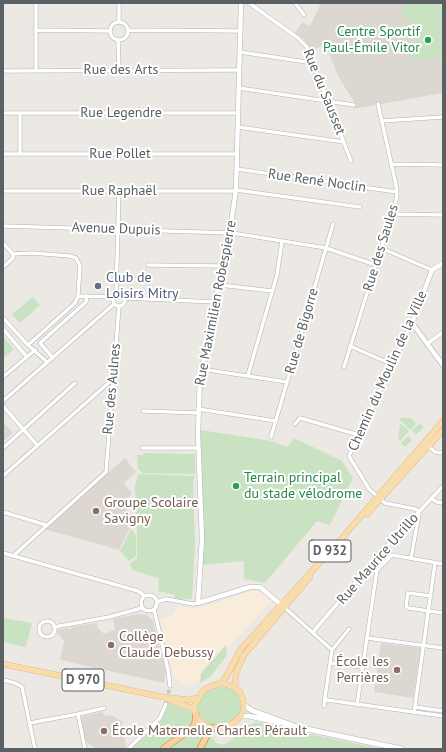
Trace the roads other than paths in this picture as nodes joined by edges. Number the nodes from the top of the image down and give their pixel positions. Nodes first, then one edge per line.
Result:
1 (36, 3) edge
2 (119, 3) edge
3 (241, 3) edge
4 (249, 3) edge
5 (295, 3) edge
6 (304, 15) dead end
7 (119, 22) junction
8 (36, 30) junction
9 (128, 30) junction
10 (110, 31) junction
11 (241, 31) junction
12 (118, 40) junction
13 (240, 52) junction
14 (313, 63) junction
15 (36, 69) junction
16 (119, 70) junction
17 (239, 70) junction
18 (3, 71) edge
19 (239, 88) junction
20 (328, 101) junction
21 (378, 104) dead end
22 (354, 105) dead end
23 (3, 113) edge
24 (20, 113) junction
25 (238, 113) junction
26 (443, 117) edge
27 (381, 121) junction
28 (238, 127) junction
29 (344, 142) junction
30 (3, 154) edge
31 (20, 154) junction
32 (237, 154) junction
33 (351, 161) dead end
34 (391, 164) junction
35 (443, 165) edge
36 (237, 169) junction
37 (236, 190) junction
38 (3, 191) edge
39 (119, 191) junction
40 (397, 192) junction
41 (360, 207) dead end
42 (392, 214) junction
43 (443, 215) edge
44 (333, 224) dead end
45 (3, 226) edge
46 (118, 229) junction
47 (230, 233) junction
48 (282, 241) junction
49 (3, 243) edge
50 (326, 248) junction
51 (381, 248) junction
52 (13, 254) junction
53 (443, 263) edge
54 (148, 265) dead end
55 (376, 265) junction
56 (223, 266) junction
57 (3, 267) edge
58 (432, 270) junction
59 (220, 285) junction
60 (272, 292) junction
61 (78, 296) junction
62 (87, 296) junction
63 (115, 296) junction
64 (125, 298) junction
65 (216, 302) junction
66 (114, 304) junction
67 (119, 306) junction
68 (3, 318) edge
69 (412, 323) junction
70 (3, 330) edge
71 (443, 332) edge
72 (427, 344) junction
73 (28, 345) junction
74 (350, 346) junction
75 (35, 350) junction
76 (27, 357) junction
77 (53, 358) junction
78 (47, 362) junction
79 (391, 364) junction
80 (443, 365) edge
81 (344, 367) dead end
82 (201, 369) junction
83 (248, 375) junction
84 (3, 377) edge
85 (113, 379) junction
86 (287, 382) junction
87 (75, 383) dead end
88 (3, 401) edge
89 (3, 406) edge
90 (143, 411) dead end
91 (198, 411) junction
92 (276, 420) junction
93 (443, 421) edge
94 (295, 424) dead end
95 (24, 430) junction
96 (443, 430) edge
97 (359, 435) junction
98 (272, 438) dead end
99 (37, 445) junction
100 (428, 446) junction
101 (3, 448) edge
102 (142, 448) dead end
103 (198, 448) junction
104 (443, 453) edge
105 (3, 476) edge
106 (443, 486) edge
107 (379, 497) junction
108 (432, 499) junction
109 (443, 503) edge
110 (3, 512) edge
111 (420, 512) junction
112 (46, 525) junction
113 (3, 553) edge
114 (13, 556) junction
115 (411, 558) junction
116 (435, 562) junction
117 (443, 564) edge
118 (371, 566) junction
119 (377, 570) junction
120 (145, 596) junction
121 (431, 596) junction
122 (157, 602) junction
123 (198, 604) junction
124 (283, 606) junction
125 (142, 608) junction
126 (154, 610) junction
127 (429, 611) junction
128 (443, 613) edge
129 (54, 627) junction
130 (349, 630) dead end
131 (313, 632) junction
132 (367, 638) junction
133 (424, 646) junction
134 (443, 648) edge
135 (332, 650) junction
136 (330, 663) junction
137 (3, 664) edge
138 (363, 667) junction
139 (3, 680) edge
140 (221, 683) junction
141 (170, 686) tunnel mouth
142 (235, 687) junction
143 (163, 697) junction
144 (325, 697) junction
145 (197, 698) junction
146 (166, 704) tunnel mouth
147 (357, 704) junction
148 (244, 705) junction
149 (324, 706) dead end
150 (414, 707) junction
151 (104, 708) dead end
152 (443, 711) edge
153 (195, 712) junction
154 (414, 713) junction
155 (78, 714) junction
156 (241, 716) junction
157 (443, 716) edge
158 (30, 723) junction
159 (290, 724) junction
160 (213, 728) junction
161 (35, 749) edge
162 (85, 749) edge
163 (128, 749) edge
164 (163, 749) edge
165 (200, 749) edge
166 (402, 749) edge

1 - 8 street
2 - 7 street
3 - 11 street, Rue Maximilien Robespierre
4 - 14 street, Rue du Sausset
5 - 6 street
7 - 9 street
7 - 10 street
8 - 10 street
8 - 15 street
9 - 11 street
9 - 12 street
10 - 12 street
11 - 13 street, Rue Maximilien Robespierre
12 - 16 street
13 - 14 street
13 - 17 street, Rue Maximilien Robespierre
14 - 20 street, Rue du Sausset
15 - 16 street, Rue des Arts
15 - 18 street, Rue des Arts
16 - 17 street, Rue des Arts
17 - 19 street, Rue Maximilien Robespierre
19 - 20 street
19 - 25 street, Rue Maximilien Robespierre
20 - 22 street
20 - 29 street, Rue du Sausset
21 - 27 street, Rue des Saules
23 - 24 street, Rue Legendre
24 - 25 street, Rue Legendre
24 - 31 street
25 - 28 street, Rue Maximilien Robespierre
26 - 27 street
27 - 34 street, Rue des Saules
28 - 29 street
28 - 32 street, Rue Maximilien Robespierre
29 - 33 street, Rue du Sausset
30 - 31 street, Rue Pollet
31 - 32 street, Rue Pollet
32 - 36 street, Rue Maximilien Robespierre
34 - 35 street
34 - 40 street, Rue des Saules
36 - 37 street, Rue Maximilien Robespierre
36 - 40 street, Rue René Noclin
37 - 39 street, Rue Raphaël
37 - 41 street, Rue Raphaël
37 - 47 street, Rue Maximilien Robespierre
38 - 39 street, Rue Raphaël
39 - 46 street
40 - 42 street, Rue des Saules
42 - 43 street
42 - 51 street, Rue des Saules
44 - 50 street, Rue de Bigorre
45 - 46 street, Avenue Dupuis
46 - 47 street, Avenue Dupuis
46 - 63 street
47 - 48 street, Avenue Dupuis
47 - 56 street, Rue Maximilien Robespierre
48 - 50 street, Avenue Dupuis
48 - 60 street
49 - 52 street
50 - 55 street, Avenue Dupuis
50 - 86 street, Rue de Bigorre
51 - 55 street, Rue des Saules
51 - 58 street
52 - 57 street
52 - 61 street
53 - 58 street
54 - 56 street
55 - 74 street, Rue des Saules
56 - 59 street, Rue Maximilien Robespierre
58 - 69 street, Chemin du Moulin de la Ville
59 - 60 street
59 - 65 street, Rue Maximilien Robespierre
60 - 83 street
61 - 62 street
61 - 73 street
62 - 63 street
62 - 77 street
63 - 64 street
63 - 66 street
64 - 65 street
64 - 67 street
65 - 82 street, Rue Maximilien Robespierre
66 - 67 street
66 - 77 street
67 - 85 street, Rue des Aulnes
68 - 73 street
69 - 72 street
69 - 79 street, Chemin du Moulin de la Ville
70 - 76 street
71 - 72 street
72 - 80 street
73 - 75 street
74 - 79 street
74 - 81 street, Rue des Saules
75 - 76 street
75 - 78 street
76 - 84 street
77 - 78 street
78 - 88 street
79 - 97 street, Chemin du Moulin de la Ville
82 - 83 street
82 - 91 street, Rue Maximilien Robespierre
83 - 86 street
85 - 99 street
85 - 112 street, Rue des Aulnes
86 - 92 street, Rue de Bigorre
87 - 95 street
89 - 95 street
90 - 91 street
91 - 92 street
91 - 103 street, Rue Maximilien Robespierre
92 - 98 street, Rue de Bigorre
93 - 107 main road, D 932
94 - 97 street
95 - 99 street
95 - 101 street
96 - 100 main road, D 932
97 - 107 street, Chemin du Moulin de la Ville
99 - 105 street
100 - 104 street
100 - 107 main road, D 932
102 - 103 street
103 - 123 street, Rue Maximilien Robespierre
106 - 108 street, Rue Maurice Utrillo
107 - 111 street
107 - 124 main road, D 932
108 - 109 street
108 - 111 street, Rue Maurice Utrillo
110 - 112 street
111 - 115 street
111 - 118 street, Rue Maurice Utrillo
112 - 114 street
113 - 114 street
114 - 120 street
115 - 116 street
115 - 119 street
116 - 117 street
116 - 121 street
118 - 119 street
118 - 131 street, Rue Maurice Utrillo
119 - 132 street
120 - 122 street
120 - 125 street
121 - 127 street
121 - 127 street
122 - 123 street
122 - 126 street
123 - 124 street
124 - 131 street
124 - 140 main road, D 932
124 - 142 main road, D 932
125 - 126 street
125 - 129 street
126 - 141 street
127 - 128 street
127 - 133 street
129 - 129 street
130 - 135 street
131 - 135 street
132 - 133 street
132 - 138 street
133 - 134 street
133 - 150 street
135 - 136 street
136 - 138 street
136 - 144 street
137 - 143 main road, D 970
138 - 147 street
139 - 158 street
140 - 142 main road
140 - 145 main road
142 - 148 main road
143 - 145 main road, D 970
143 - 153 main road, D 970
144 - 147 street
144 - 149 street
145 - 153 main road
146 - 163 street
147 - 154 street
148 - 156 main road
148 - 159 main road
150 - 152 street
150 - 154 street
151 - 155 street
153 - 160 main road
153 - 164 highway
154 - 157 street
155 - 158 street
155 - 162 street
156 - 159 main road
156 - 160 main road
158 - 161 street
159 - 166 main road
160 - 165 highway

